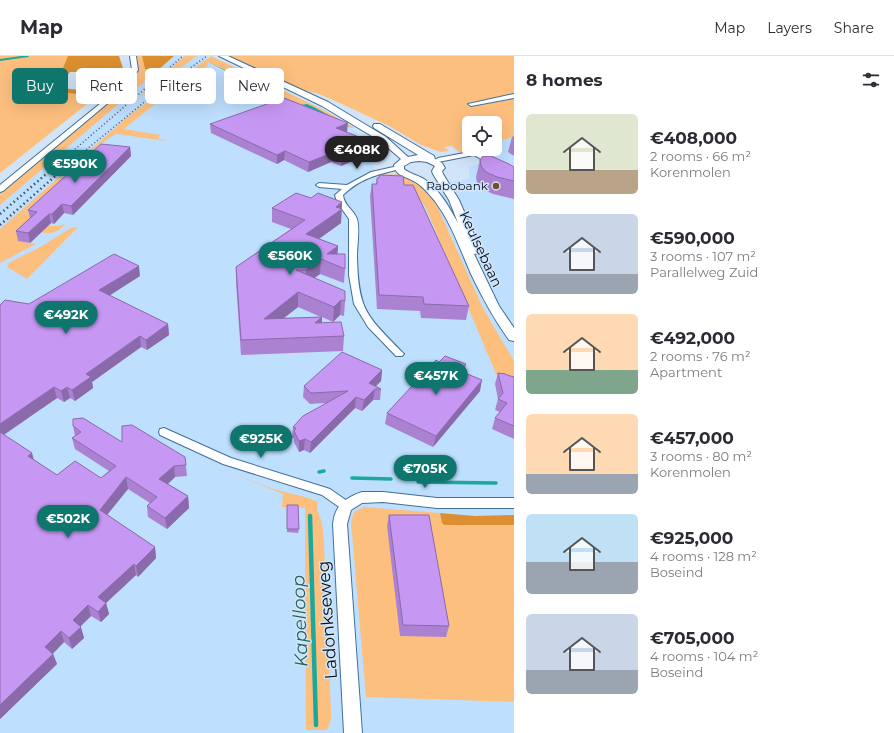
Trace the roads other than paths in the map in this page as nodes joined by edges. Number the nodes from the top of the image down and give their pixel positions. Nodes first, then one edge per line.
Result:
1 (133, 56) edge
2 (222, 56) edge
3 (514, 96) edge
4 (471, 104) dead end
5 (330, 106) junction
6 (435, 164) junction
7 (407, 169) junction
8 (514, 177) edge
9 (319, 185) dead end
10 (347, 187) junction
11 (0, 189) edge
12 (514, 325) edge
13 (514, 337) edge
14 (399, 354) dead end
15 (164, 432) dead end
16 (514, 503) edge
17 (346, 506) junction
18 (352, 733) edge

1 - 11 street
2 - 5 main road, Keulsebaan
3 - 4 street
5 - 6 main road, Keulsebaan
5 - 7 main road, Keulsebaan
6 - 7 main road
6 - 7 main road
6 - 8 street
6 - 12 main road, Keulsebaan
7 - 10 street
7 - 13 main road, Keulsebaan
9 - 10 street
10 - 14 street
15 - 17 street
16 - 17 street
17 - 18 street, Ladonkseweg

